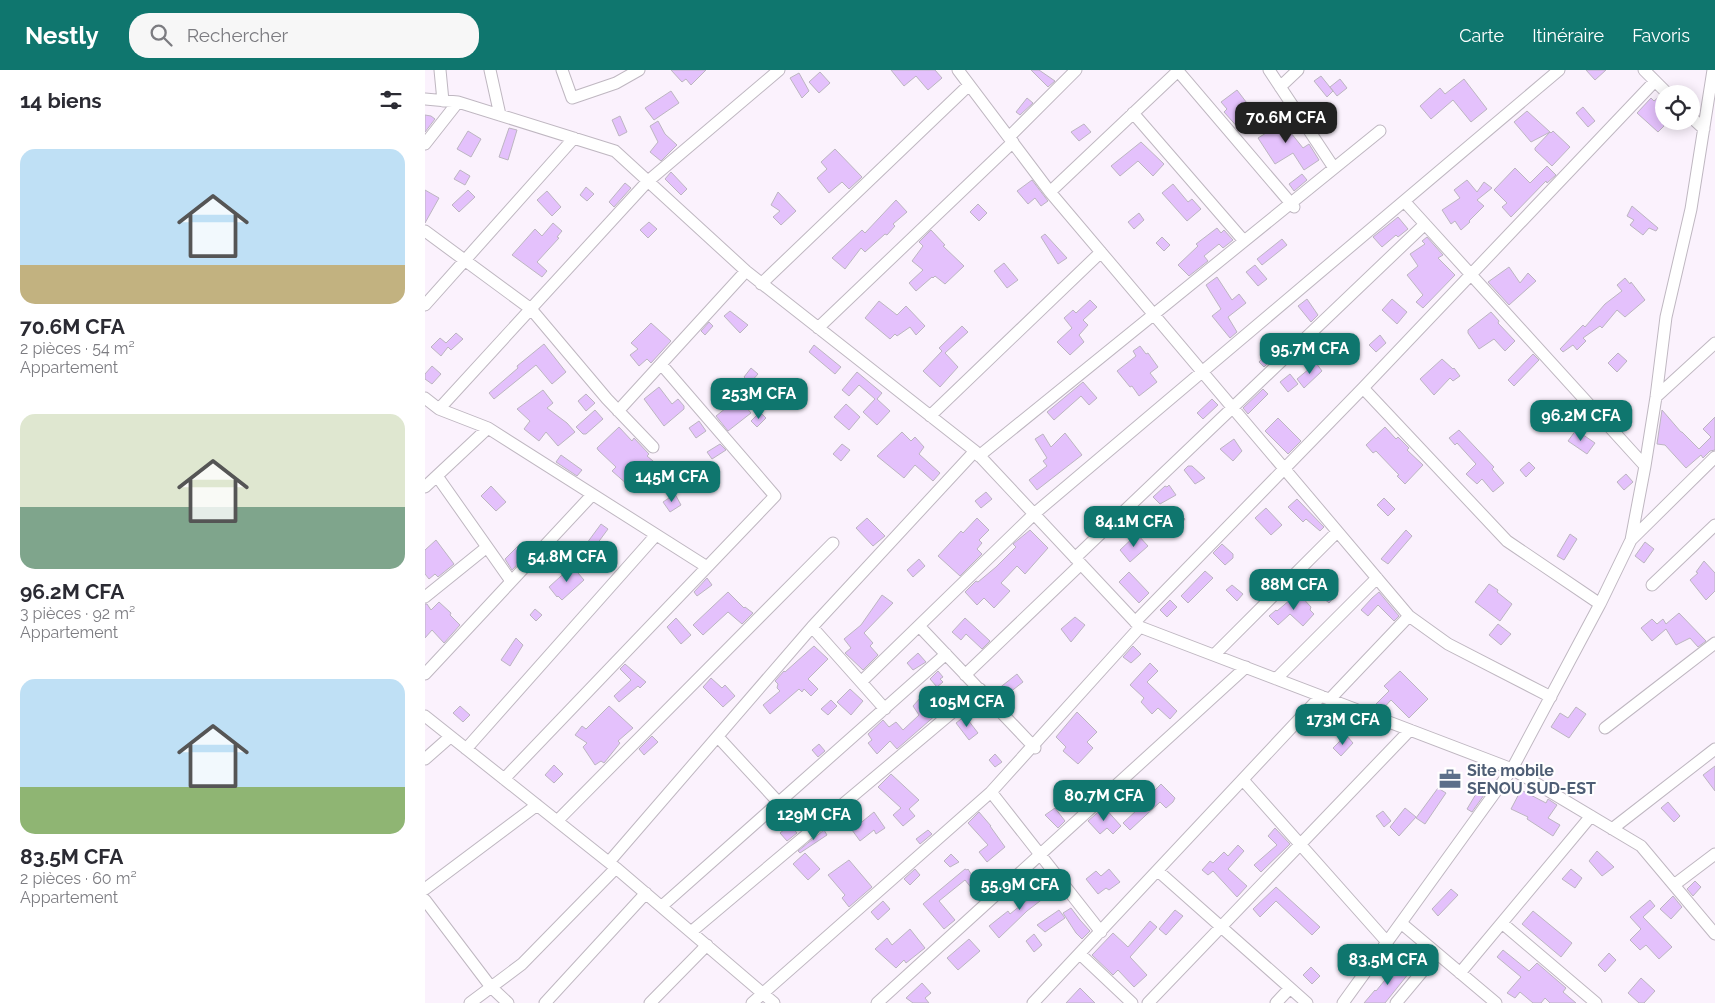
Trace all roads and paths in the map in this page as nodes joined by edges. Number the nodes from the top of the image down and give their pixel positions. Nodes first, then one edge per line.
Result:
1 (440, 70) edge
2 (491, 70) edge
3 (562, 70) edge
4 (639, 70) edge
5 (779, 70) edge
6 (1076, 70) edge
7 (1178, 70) edge
8 (1269, 70) edge
9 (1298, 70) edge
10 (1559, 70) edge
11 (1644, 70) edge
12 (1713, 70) edge
13 (965, 75) edge
14 (1655, 81) junction
15 (1659, 85) edge
16 (1280, 87) junction
17 (425, 99) edge
18 (443, 101) junction
19 (458, 102) junction
20 (1133, 113) junction
21 (500, 115) junction
22 (1700, 126) edge
23 (1703, 129) junction
24 (1380, 130) dead end
25 (574, 138) junction
26 (1011, 140) junction
27 (425, 144) edge
28 (1334, 168) junction
29 (647, 182) junction
30 (1050, 192) junction
31 (1404, 201) junction
32 (1292, 205) junction
33 (1425, 224) junction
34 (425, 230) edge
35 (1244, 241) junction
36 (1101, 252) junction
37 (465, 260) junction
38 (746, 271) junction
39 (1471, 275) junction
40 (761, 284) junction
41 (425, 305) edge
42 (531, 309) junction
43 (1154, 314) junction
44 (818, 328) junction
45 (1715, 343) edge
46 (661, 364) junction
47 (1202, 372) junction
48 (1363, 388) junction
49 (1656, 397) junction
50 (425, 398) edge
51 (1232, 408) junction
52 (439, 409) junction
53 (618, 411) junction
54 (930, 416) junction
55 (488, 428) junction
56 (653, 447) dead end
57 (977, 454) junction
58 (1715, 457) edge
59 (1645, 466) junction
60 (1284, 469) junction
61 (437, 476) junction
62 (425, 487) edge
63 (592, 494) junction
64 (1034, 514) junction
65 (1715, 524) edge
66 (1337, 532) junction
67 (656, 535) junction
68 (1631, 540) junction
69 (833, 542) dead end
70 (487, 547) junction
71 (1078, 561) junction
72 (707, 568) junction
73 (1377, 578) junction
74 (511, 582) junction
75 (1652, 585) dead end
76 (425, 598) edge
77 (1600, 604) junction
78 (1409, 616) junction
79 (1137, 624) junction
80 (919, 626) junction
81 (813, 628) junction
82 (1715, 643) edge
83 (946, 654) junction
84 (1214, 655) junction
85 (1246, 667) junction
86 (425, 674) edge
87 (965, 674) junction
88 (1276, 679) junction
89 (861, 682) junction
90 (979, 689) junction
91 (1551, 697) junction
92 (1325, 698) junction
93 (885, 709) junction
94 (425, 716) edge
95 (1605, 728) dead end
96 (1410, 730) junction
97 (451, 737) junction
98 (717, 737) junction
99 (1034, 747) junction
100 (466, 749) junction
101 (1715, 749) edge
102 (425, 759) edge
103 (1512, 769) junction
104 (504, 779) junction
105 (1243, 780) junction
106 (991, 792) junction
107 (779, 802) junction
108 (537, 805) junction
109 (1591, 816) junction
110 (557, 820) junction
111 (1612, 829) junction
112 (1301, 844) junction
113 (1715, 854) edge
114 (1040, 855) junction
115 (613, 865) junction
116 (1158, 870) junction
117 (1675, 885) junction
118 (425, 889) edge
119 (646, 893) junction
120 (425, 900) edge
121 (662, 906) junction
122 (1401, 923) junction
123 (1502, 923) junction
124 (1221, 927) junction
125 (691, 932) junction
126 (1101, 932) junction
127 (1715, 934) edge
128 (1387, 942) junction
129 (707, 945) junction
130 (1080, 954) junction
131 (1437, 954) junction
132 (1461, 974) junction
133 (491, 987) junction
134 (1290, 988) junction
135 (763, 992) junction
136 (470, 1003) edge
137 (508, 1003) edge
138 (545, 1003) edge
139 (650, 1003) edge
140 (752, 1003) edge
141 (774, 1003) edge
142 (877, 1003) edge
143 (1033, 1003) edge
144 (1132, 1003) edge
145 (1149, 1003) edge
146 (1276, 1003) edge
147 (1307, 1003) edge
148 (1343, 1003) edge
149 (1396, 1003) edge
150 (1496, 1003) edge
151 (1596, 1003) edge

1 - 18 street
2 - 21 street
3 - 4 street
5 - 29 street
6 - 26 street
7 - 20 street
7 - 32 street
8 - 16 street
9 - 16 street
10 - 31 street
11 - 14 street
12 - 23 street
13 - 26 street
13 - 40 street
14 - 15 street
14 - 39 street
16 - 28 street
17 - 18 street
18 - 19 street
19 - 21 street
19 - 27 street
20 - 30 street
20 - 35 street
21 - 25 street
22 - 23 street
23 - 49 street
24 - 28 street
25 - 29 street
25 - 37 street
26 - 30 street
26 - 44 street
28 - 32 street
29 - 38 street
29 - 42 street
30 - 36 street
31 - 33 street
31 - 47 street
32 - 35 street
33 - 39 street
33 - 51 street
34 - 37 street
35 - 43 street
36 - 43 street
36 - 54 street
37 - 41 street
37 - 42 street
38 - 40 street
38 - 46 street
39 - 48 street
39 - 59 street
40 - 44 street
42 - 52 street
42 - 53 street
43 - 47 street
43 - 57 street
44 - 54 street
45 - 49 street
46 - 53 street
46 - 72 street
47 - 51 street
47 - 64 street
48 - 60 street
48 - 77 street
49 - 59 street
50 - 52 street
51 - 60 street
51 - 71 street
52 - 55 street
53 - 56 street
54 - 57 street
55 - 61 street
55 - 63 street
57 - 64 street
57 - 81 street
58 - 68 street
59 - 68 street
60 - 66 street
60 - 79 street
61 - 62 street
61 - 70 street
63 - 67 street
63 - 74 street
64 - 71 street
64 - 80 street
65 - 75 street
66 - 73 street
66 - 84 street
67 - 72 street
67 - 100 street
68 - 77 street
69 - 110 street
70 - 74 street
70 - 76 street
71 - 79 street
71 - 87 street
72 - 104 street
73 - 78 street
73 - 88 street
74 - 86 street
77 - 91 street
78 - 91 street
78 - 92 street
79 - 84 street
79 - 99 street
80 - 83 street
80 - 89 street
81 - 89 street
81 - 98 street
82 - 95 street
83 - 87 street
83 - 93 street
84 - 85 street
85 - 88 street
85 - 114 street
87 - 90 street
88 - 92 street
89 - 93 street
90 - 99 street
90 - 125 street
91 - 103 street
92 - 96 street
92 - 105 street
93 - 107 street
94 - 97 street
96 - 103 street
96 - 112 street
97 - 100 street
97 - 102 street
98 - 107 street
98 - 115 street
99 - 106 street
100 - 104 street
101 - 111 street
103 - 109 street
103 - 122 street
104 - 108 street
105 - 112 street
105 - 116 street
106 - 114 street
106 - 135 street
107 - 121 street
108 - 110 street
108 - 118 street
109 - 111 street
109 - 123 street
110 - 115 street
111 - 117 street
112 - 124 street
112 - 128 street
113 - 117 street
114 - 126 street
114 - 142 street
115 - 119 street
115 - 133 street
116 - 124 street
116 - 126 street
117 - 127 street
119 - 121 street
119 - 138 street
120 - 133 street
121 - 125 street
122 - 128 street
122 - 131 street
123 - 132 street
123 - 151 street
124 - 134 street
124 - 145 street
125 - 129 street
126 - 130 street
128 - 148 street
129 - 135 street
129 - 139 street
130 - 143 street
130 - 144 street
131 - 132 street
131 - 149 street
132 - 150 street
133 - 136 street
133 - 137 street
134 - 146 street
134 - 147 street
135 - 140 street
135 - 141 street

